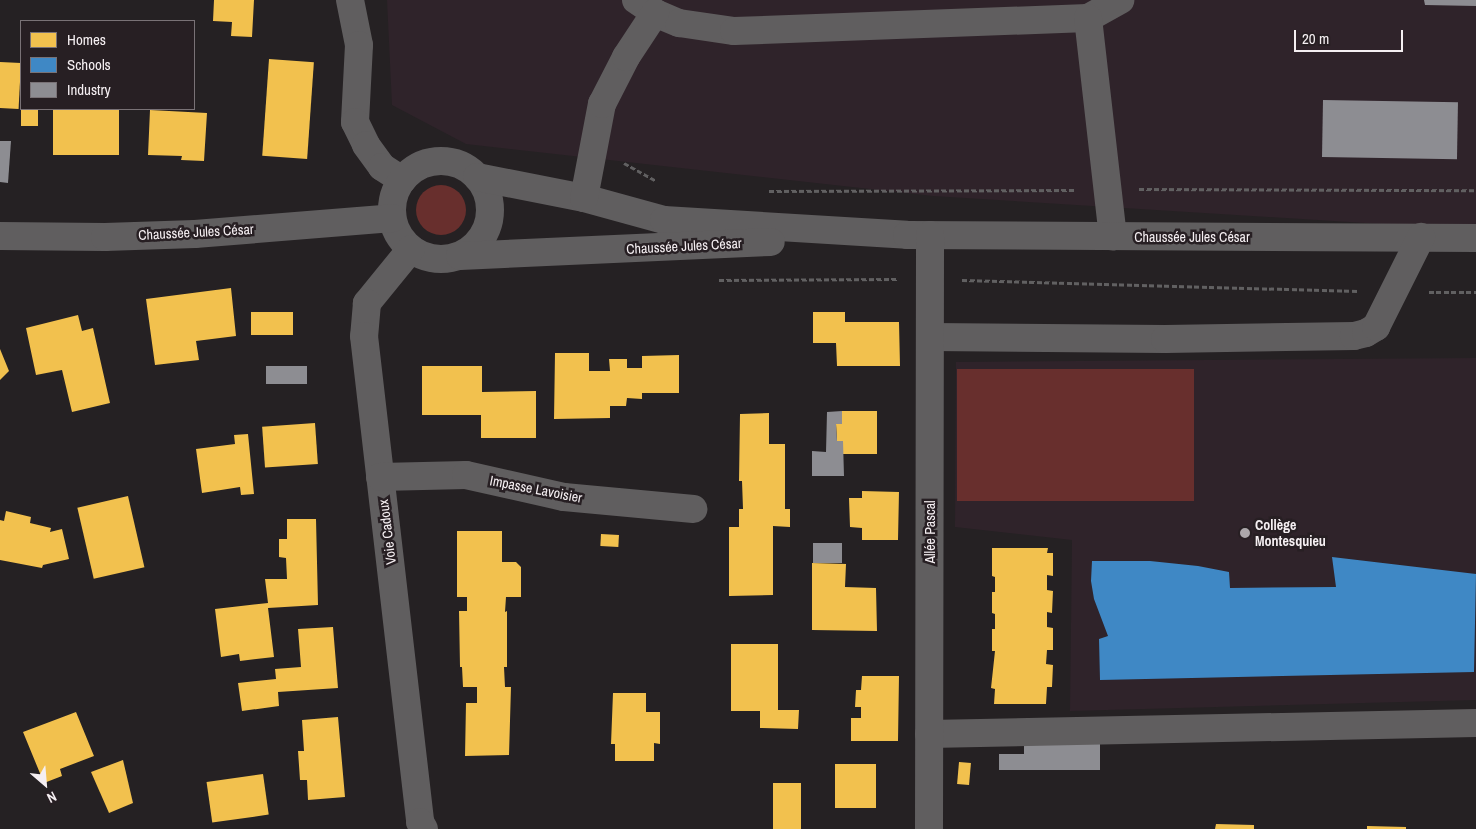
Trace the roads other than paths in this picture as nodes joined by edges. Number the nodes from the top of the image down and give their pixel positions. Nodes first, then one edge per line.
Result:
1 (350, 0) edge
2 (1120, 0) edge
3 (646, 6) edge
4 (1088, 18) junction
5 (477, 176) junction
6 (402, 180) junction
7 (584, 198) junction
8 (392, 218) junction
9 (919, 235) junction
10 (0, 236) edge
11 (1113, 237) junction
12 (1421, 238) junction
13 (1476, 238) edge
14 (411, 249) junction
15 (460, 256) junction
16 (931, 337) junction
17 (380, 477) junction
18 (693, 509) dead end
19 (1476, 723) edge
20 (929, 734) junction
21 (424, 829) edge
22 (929, 829) edge

1 - 6 street
2 - 4 street
3 - 4 street
3 - 7 street
4 - 11 street
5 - 6 street
5 - 7 street, Chaussée Jules César
5 - 15 street
6 - 8 street
7 - 9 street, Chaussée Jules César
8 - 10 street, Chaussée Jules César
8 - 14 street
9 - 11 street, Chaussée Jules César
9 - 15 street, Chaussée Jules César
9 - 16 street, Allée Pascal
11 - 12 street, Chaussée Jules César
12 - 13 street, Chaussée Jules César
12 - 16 street
14 - 15 street
14 - 17 street, Voie Cadoux
16 - 20 street, Allée Pascal
17 - 18 street, Impasse Lavoisier
17 - 21 street, Voie Cadoux
19 - 20 street
20 - 22 street, Allée Pascal

